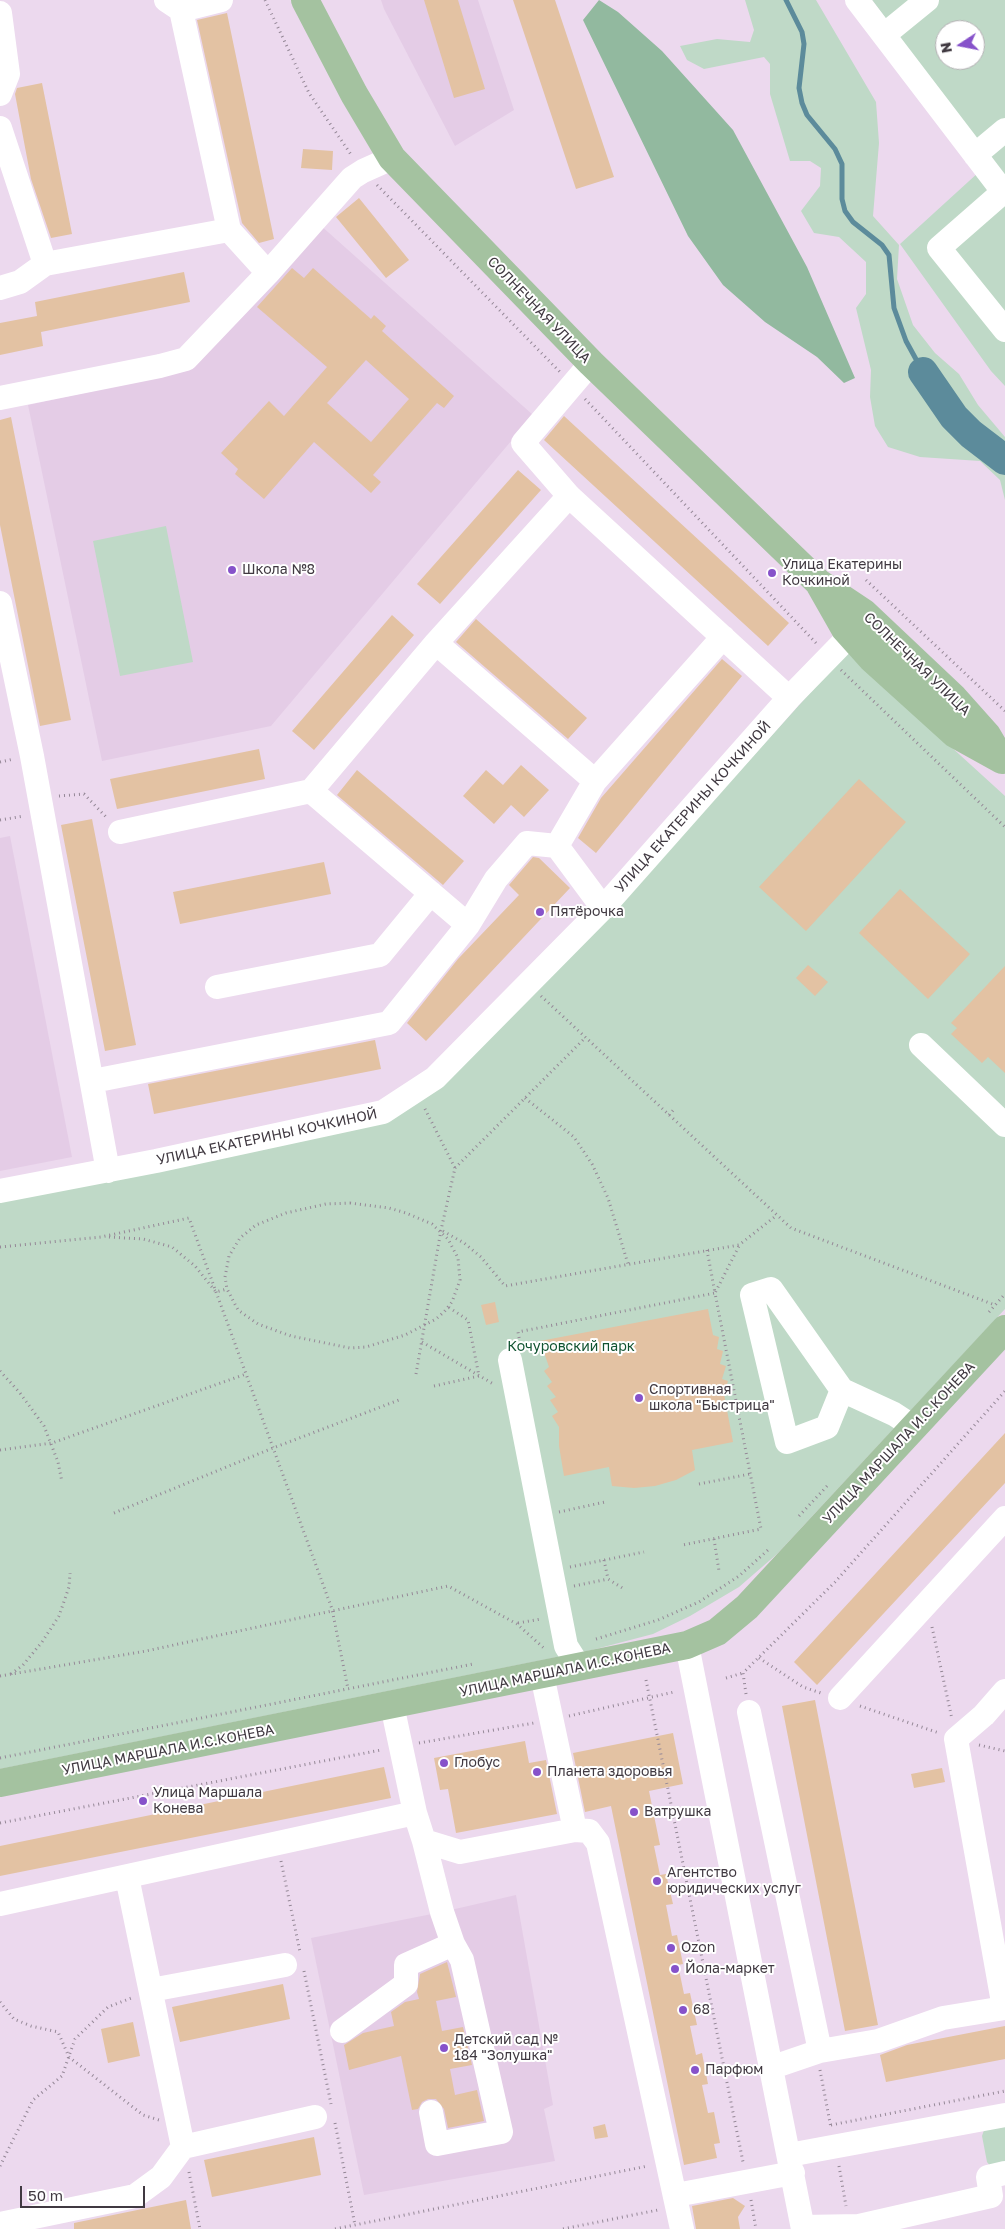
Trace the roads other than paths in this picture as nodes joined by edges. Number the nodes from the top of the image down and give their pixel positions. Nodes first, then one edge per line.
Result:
1 (221, 0) edge
2 (306, 0) edge
3 (858, 0) edge
4 (927, 0) edge
5 (173, 5) edge
6 (0, 13) edge
7 (884, 35) junction
8 (0, 94) edge
9 (0, 128) edge
10 (1005, 130) edge
11 (975, 155) junction
12 (392, 158) junction
13 (1004, 193) edge
14 (229, 230) junction
15 (45, 264) junction
16 (268, 273) junction
17 (0, 288) edge
18 (1005, 330) edge
19 (591, 363) junction
20 (0, 398) edge
21 (570, 496) junction
22 (0, 603) edge
23 (859, 626) junction
24 (723, 637) junction
25 (436, 643) junction
26 (790, 698) junction
27 (1003, 761) edge
28 (595, 781) junction
29 (311, 791) junction
30 (120, 832) road end
31 (557, 846) junction
32 (431, 893) junction
33 (603, 908) junction
34 (468, 925) junction
35 (217, 987) dead end
36 (921, 1045) dead end
37 (93, 1081) junction
38 (1005, 1124) edge
39 (108, 1171) junction
40 (0, 1191) edge
41 (1000, 1317) edge
42 (516, 1356) road end
43 (842, 1390) junction
44 (914, 1427) junction
45 (1005, 1518) edge
46 (687, 1645) junction
47 (544, 1663) junction
48 (580, 1668) junction
49 (1005, 1691) edge
50 (840, 1698) road end
51 (392, 1705) junction
52 (749, 1712) road end
53 (0, 1783) edge
54 (415, 1814) junction
55 (575, 1830) junction
56 (424, 1841) junction
57 (127, 1877) junction
58 (0, 1904) edge
59 (453, 1944) junction
60 (285, 1965) dead end
61 (151, 1990) junction
62 (342, 2032) dead end
63 (820, 2051) junction
64 (773, 2067) junction
65 (431, 2112) dead end
66 (327, 2114) road end
67 (1005, 2115) edge
68 (180, 2137) junction
69 (791, 2164) junction
70 (1005, 2173) edge
71 (676, 2200) junction
72 (0, 2224) edge
73 (803, 2228) edge
74 (682, 2229) edge

1 - 5 street
2 - 12 main road, СОЛНЕЧНАЯ УЛИЦА
3 - 7 street
4 - 7 street
5 - 14 street
6 - 8 street
7 - 11 street
9 - 15 street
10 - 11 street
11 - 13 street
12 - 16 street
12 - 19 main road, СОЛНЕЧНАЯ УЛИЦА
13 - 18 street
14 - 15 street
14 - 16 street
15 - 17 street
16 - 20 street
19 - 21 street
19 - 23 main road, СОЛНЕЧНАЯ УЛИЦА
21 - 24 street
21 - 25 street
22 - 37 street
23 - 26 street, УЛИЦА ЕКАТЕРИНЫ КОЧКИНОЙ
23 - 27 main road, СОЛНЕЧНАЯ УЛИЦА
24 - 26 street
24 - 28 street
25 - 28 street
25 - 29 street
26 - 33 street, УЛИЦА ЕКАТЕРИНЫ КОЧКИНОЙ
28 - 31 street
29 - 30 street
29 - 32 street
31 - 33 street
31 - 34 street
32 - 34 street
32 - 35 street
33 - 39 street, УЛИЦА ЕКАТЕРИНЫ КОЧКИНОЙ
34 - 37 street
36 - 38 street
37 - 39 street
39 - 40 street, УЛИЦА ЕКАТЕРИНЫ КОЧКИНОЙ
41 - 44 main road, УЛИЦА МАРШАЛА И.С.КОНЕВА
42 - 48 street
43 - 43 street
43 - 44 street
44 - 46 main road, УЛИЦА МАРШАЛА И.С.КОНЕВА
45 - 50 street
46 - 48 main road, УЛИЦА МАРШАЛА И.С.КОНЕВА
46 - 64 street
47 - 48 main road, УЛИЦА МАРШАЛА И.С.КОНЕВА
47 - 51 main road, УЛИЦА МАРШАЛА И.С.КОНЕВА
47 - 55 street
49 - 63 street
51 - 53 main road, УЛИЦА МАРШАЛА И.С.КОНЕВА
51 - 54 street
52 - 63 street
54 - 56 street
54 - 57 street
55 - 56 street
55 - 71 street
56 - 59 street
57 - 58 street
57 - 61 street
59 - 62 street
59 - 65 street
60 - 61 street
61 - 68 street
63 - 64 street
64 - 69 street
66 - 68 street
67 - 69 street
68 - 72 street
69 - 71 street
69 - 73 street
70 - 73 street
71 - 74 street

